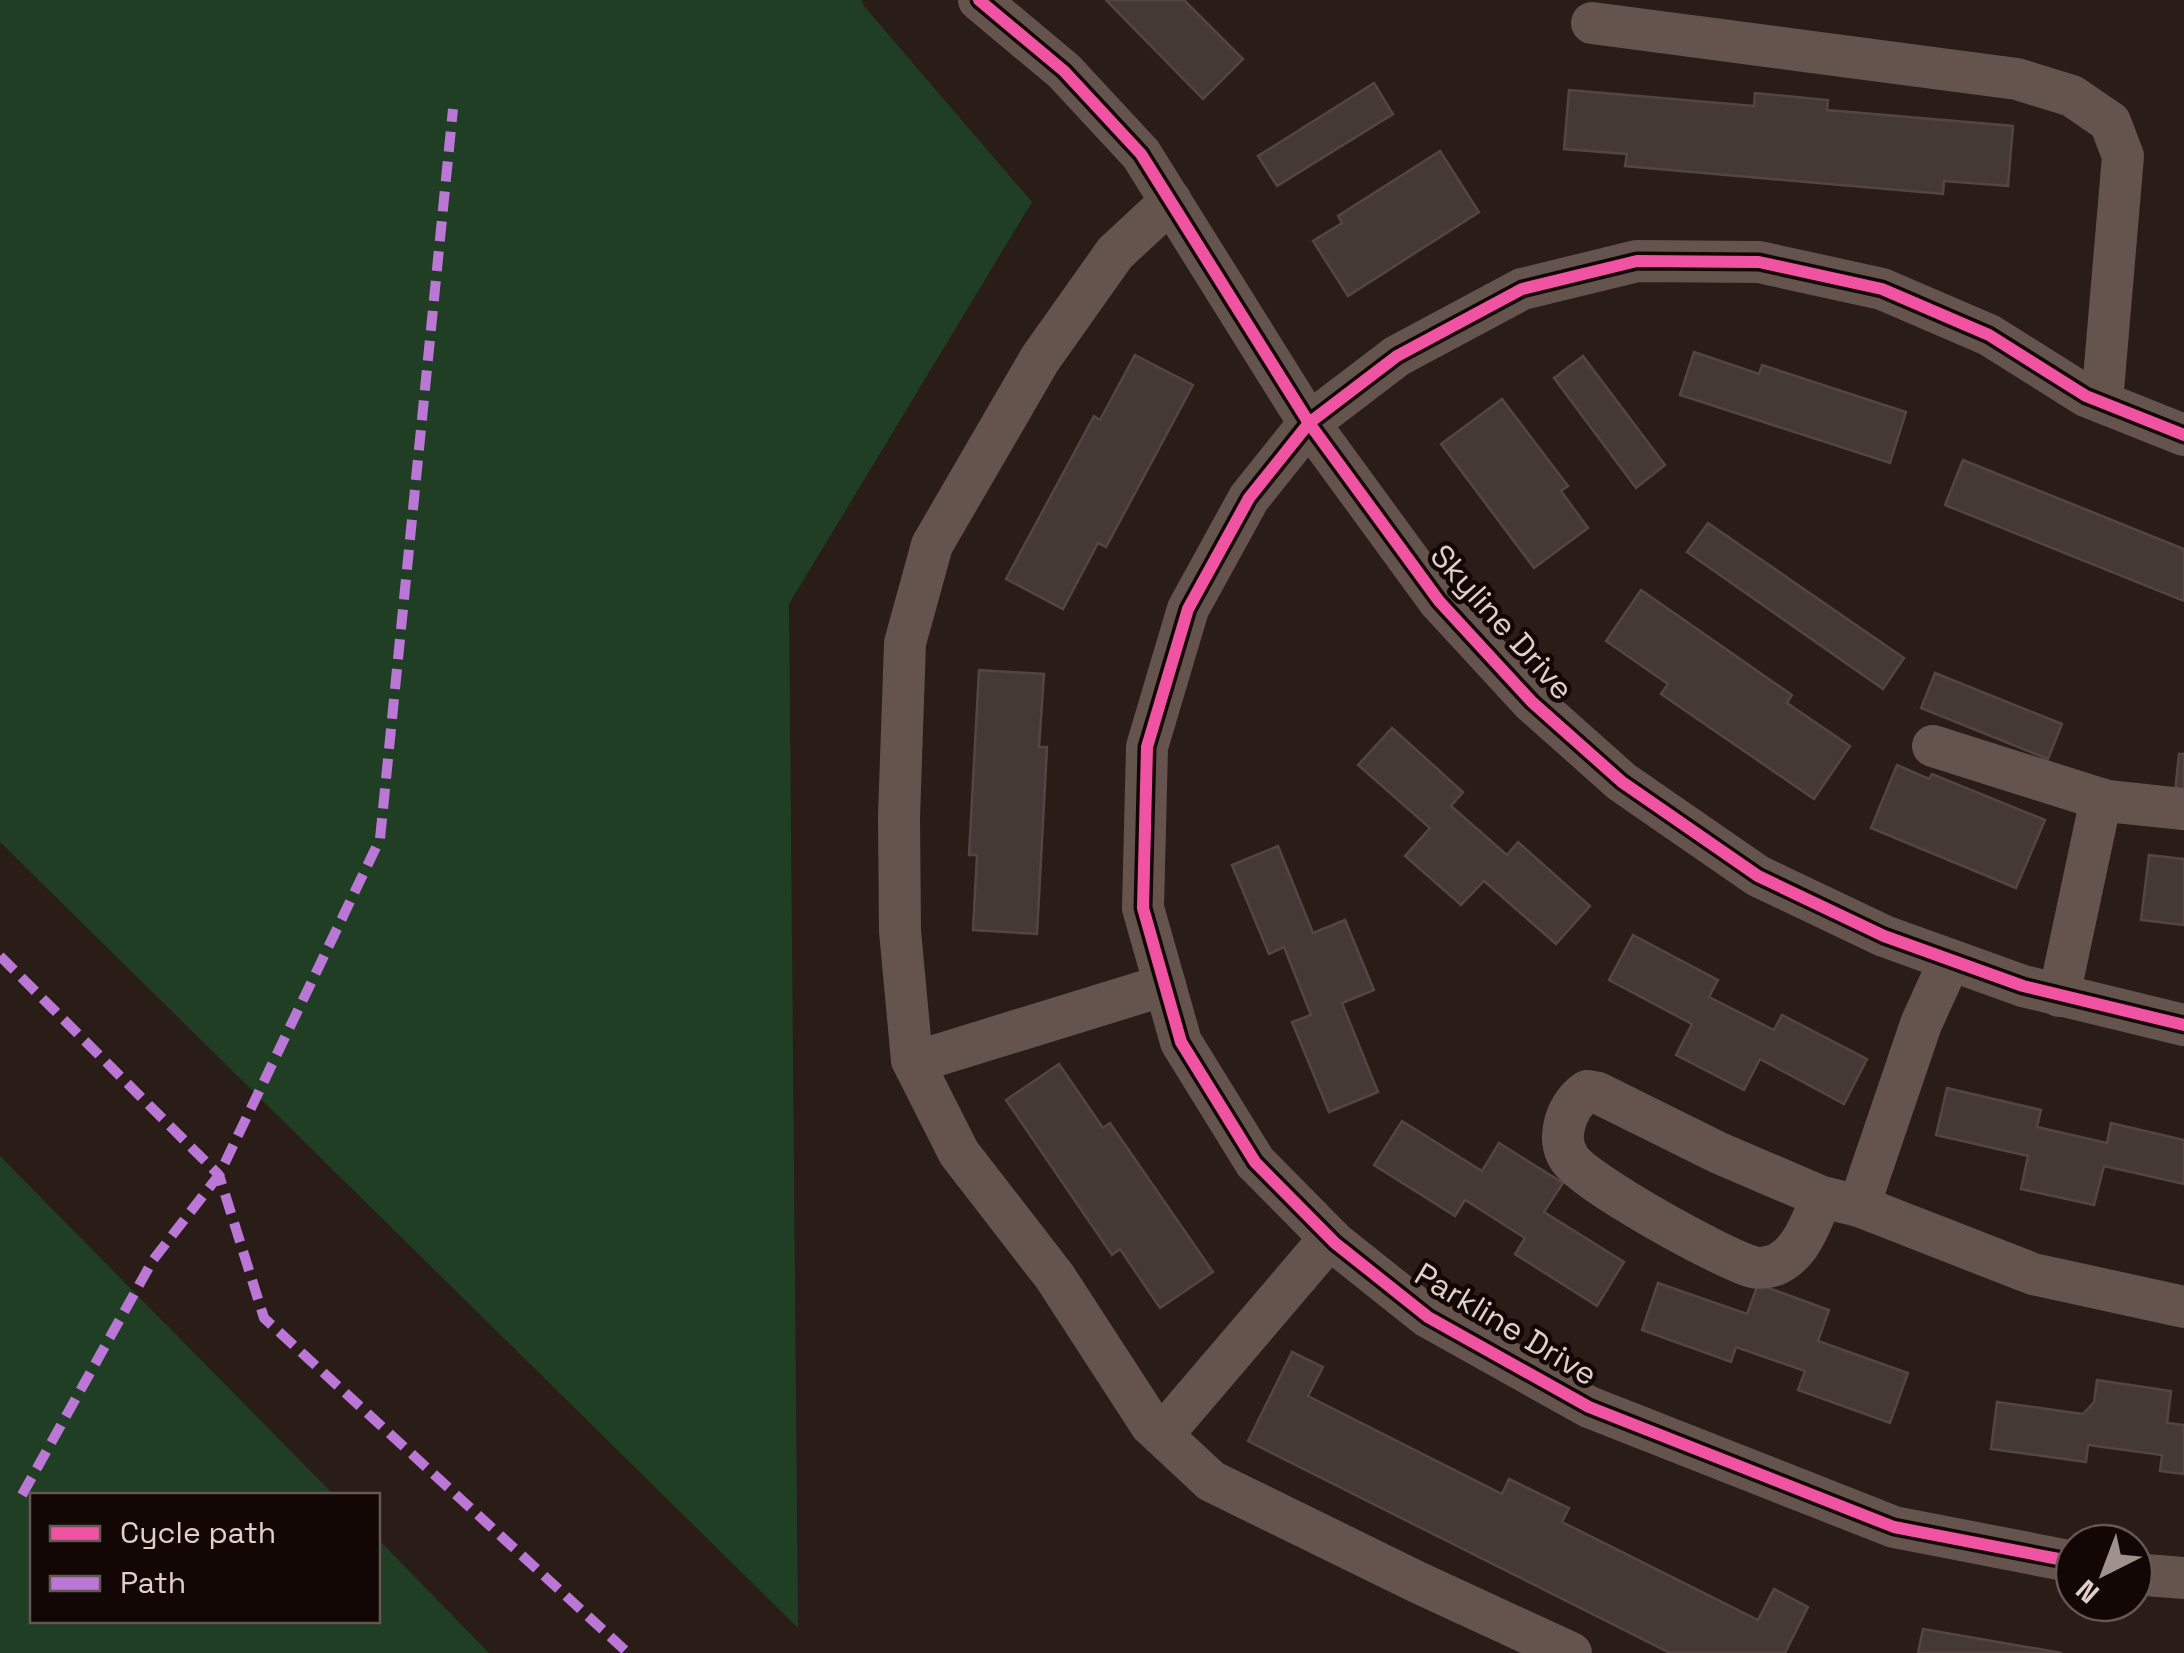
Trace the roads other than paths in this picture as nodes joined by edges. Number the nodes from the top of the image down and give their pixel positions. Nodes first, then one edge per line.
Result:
1 (980, 0) edge
2 (1592, 23) dead end
3 (1171, 201) junction
4 (2102, 402) junction
5 (1309, 423) junction
6 (2184, 435) edge
7 (1933, 746) dead end
8 (2100, 799) junction
9 (2184, 809) edge
10 (1950, 960) junction
11 (1165, 985) junction
12 (2060, 996) junction
13 (2184, 1026) edge
14 (912, 1060) junction
15 (1840, 1202) junction
16 (1330, 1238) junction
17 (2184, 1306) edge
18 (1162, 1435) junction
19 (2054, 1558) edge
20 (2154, 1576) edge
21 (2184, 1578) edge
22 (1570, 1653) edge

1 - 3 street, Skyline Drive
2 - 4 street
3 - 5 street, Skyline Drive
3 - 14 street
4 - 5 street, Parkline Drive
4 - 6 street, Parkline Drive
5 - 10 street, Skyline Drive
5 - 11 street, Parkline Drive
7 - 8 street
8 - 9 street
8 - 12 street
10 - 12 street, Skyline Drive
10 - 15 street
11 - 14 street
11 - 16 street, Parkline Drive
12 - 13 street, Skyline Drive
14 - 18 street
15 - 15 street
15 - 17 street
16 - 18 street
16 - 19 street, Parkline Drive
18 - 22 street
20 - 21 street

